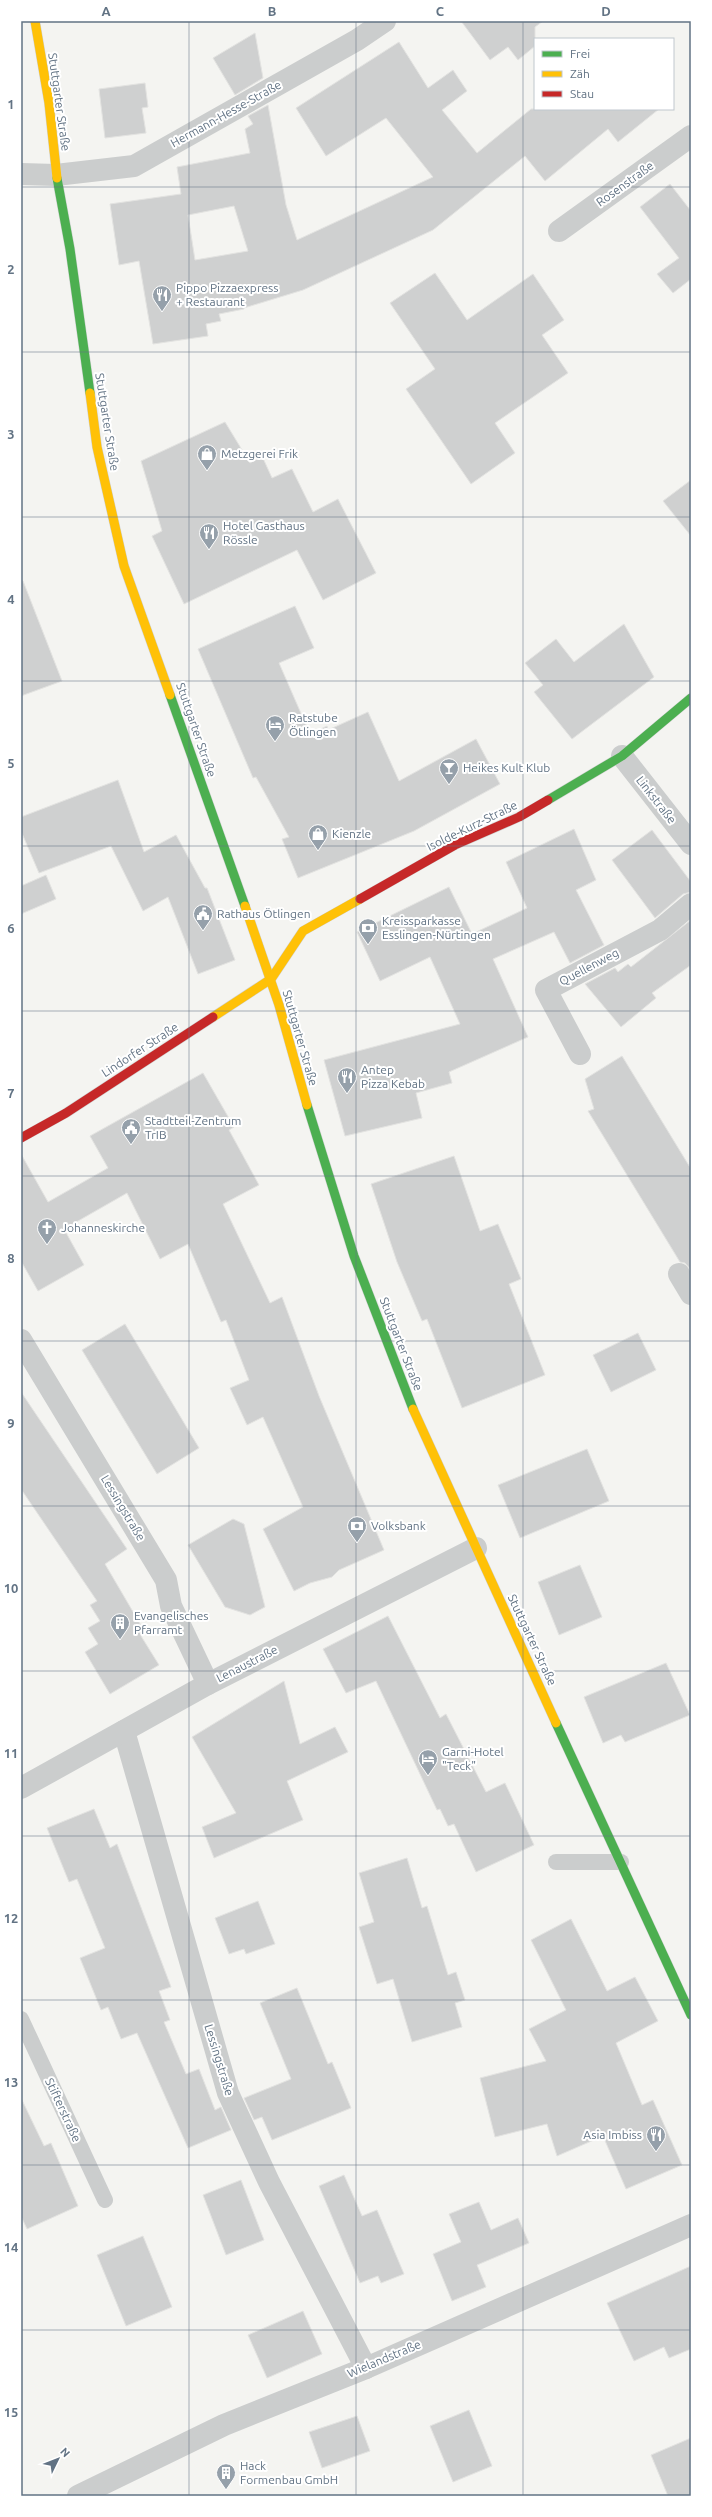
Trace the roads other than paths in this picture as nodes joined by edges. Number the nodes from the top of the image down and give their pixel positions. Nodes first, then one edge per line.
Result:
1 (35, 21) edge
2 (385, 21) edge
3 (691, 136) edge
4 (21, 174) edge
5 (56, 175) junction
6 (559, 231) dead end
7 (691, 698) edge
8 (622, 756) junction
9 (691, 844) edge
10 (691, 904) edge
11 (271, 979) junction
12 (580, 1054) dead end
13 (21, 1138) edge
14 (679, 1274) dead end
15 (691, 1294) edge
16 (21, 1340) edge
17 (476, 1548) junction
18 (208, 1684) junction
19 (124, 1731) junction
20 (21, 1788) edge
21 (556, 1862) dead end
22 (621, 1862) junction
23 (691, 2016) edge
24 (21, 2019) edge
25 (104, 2200) dead end
26 (691, 2225) edge
27 (366, 2368) junction
28 (78, 2496) edge

1 - 5 main road, Stuttgarter Straße
2 - 5 street, Hermann-Hesse-Straße
3 - 6 street, Rosenstraße
4 - 5 street, Hermann-Hesse-Straße
5 - 11 main road, Stuttgarter Straße
7 - 8 main road, Isolde-Kurz-Straße
8 - 9 street, Linkstraße
8 - 11 main road, Isolde-Kurz-Straße
10 - 12 street, Quellenweg
11 - 13 main road, Lindorfer Straße
11 - 17 main road, Stuttgarter Straße
14 - 15 street
16 - 18 street, Lessingstraße
17 - 18 street, Lenaustraße
17 - 22 main road, Stuttgarter Straße
18 - 19 street, Lenaustraße
19 - 20 street, Lenaustraße
19 - 27 street, Lessingstraße
21 - 22 lane
22 - 23 main road, Stuttgarter Straße
24 - 25 lane, Stifterstraße
26 - 27 street, Wielandstraße
27 - 28 street, Wielandstraße

